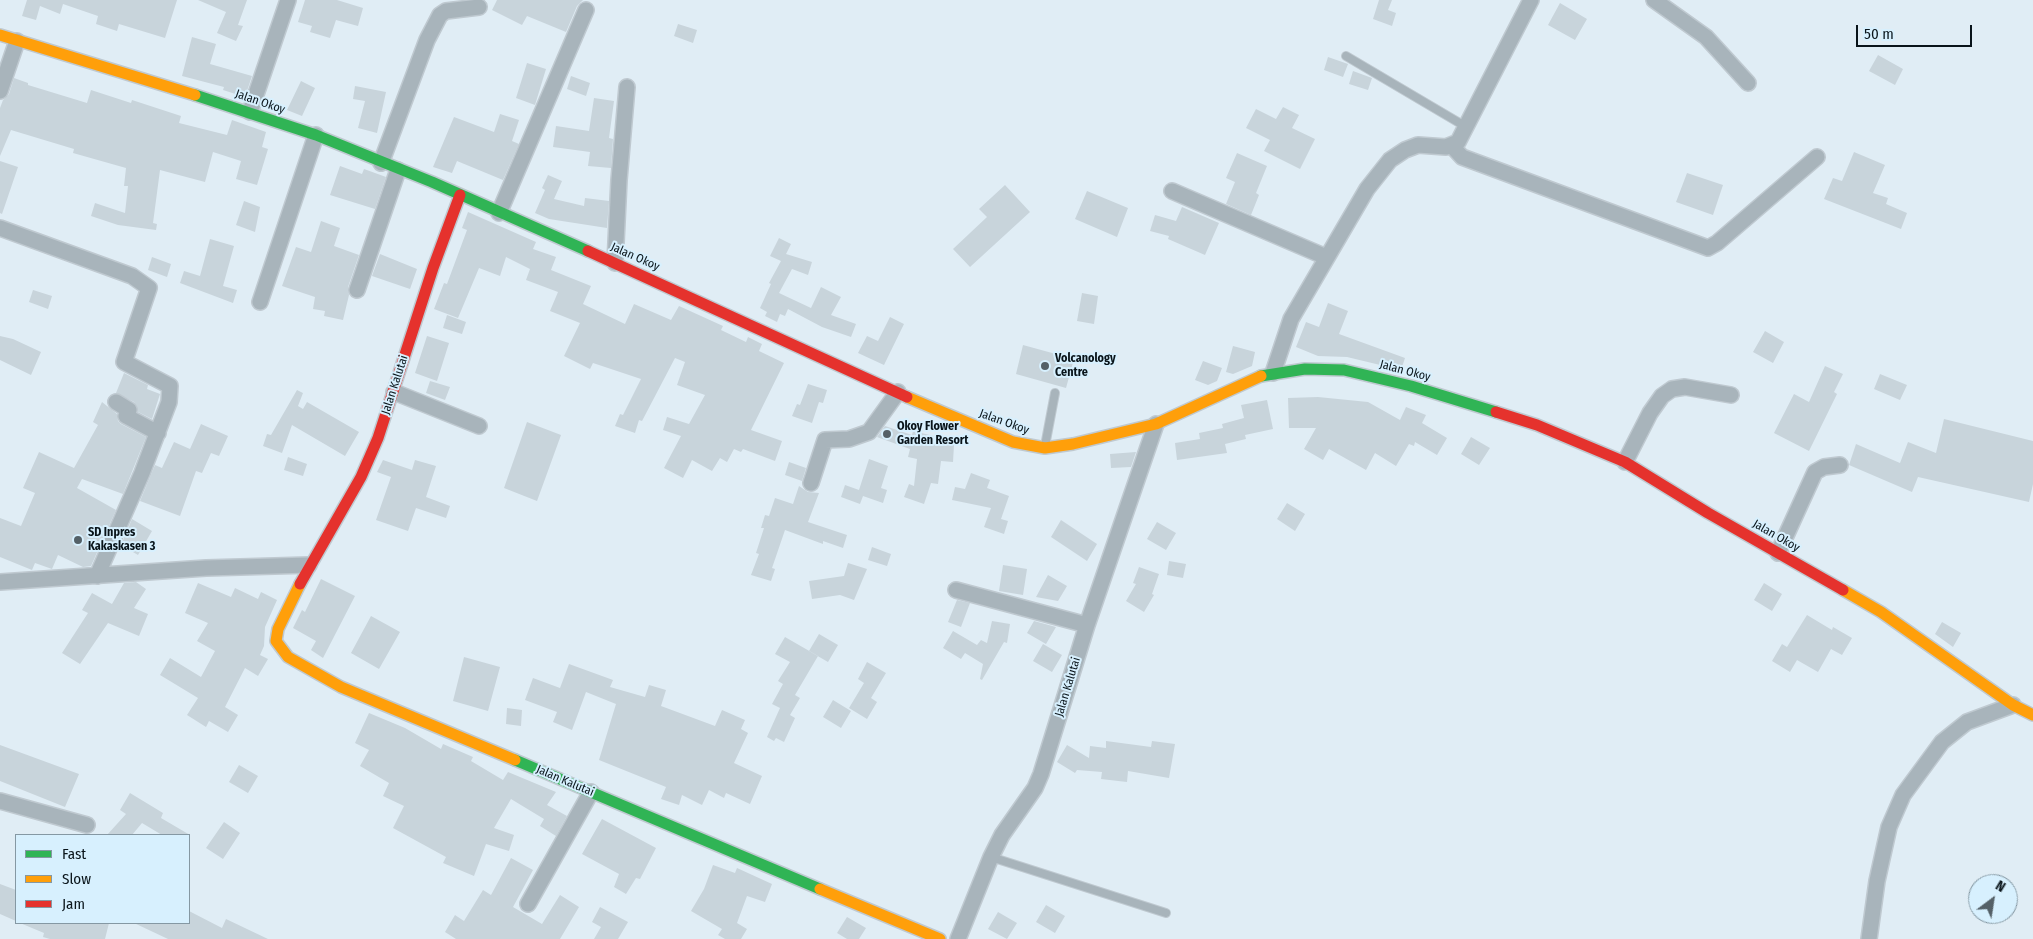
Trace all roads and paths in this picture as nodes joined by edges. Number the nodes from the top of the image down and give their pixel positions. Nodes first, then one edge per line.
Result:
1 (288, 0) edge
2 (1531, 0) edge
3 (1654, 0) edge
4 (479, 6) dead end
5 (586, 10) dead end
6 (0, 35) edge
7 (17, 40) junction
8 (1346, 56) dead end
9 (1748, 84) dead end
10 (626, 87) dead end
11 (0, 91) edge
12 (250, 112) junction
13 (1468, 128) junction
14 (316, 135) junction
15 (1451, 145) junction
16 (1817, 156) dead end
17 (381, 163) junction
18 (398, 170) junction
19 (1172, 191) dead end
20 (460, 195) junction
21 (500, 213) junction
22 (0, 228) edge
23 (1326, 257) junction
24 (615, 263) junction
25 (356, 290) dead end
26 (260, 302) dead end
27 (1273, 373) junction
28 (394, 392) junction
29 (898, 392) junction
30 (1055, 393) dead end
31 (1731, 395) dead end
32 (116, 402) dead end
33 (1156, 424) junction
34 (479, 426) dead end
35 (158, 432) junction
36 (1045, 448) junction
37 (1625, 462) junction
38 (1840, 465) dead end
39 (811, 483) dead end
40 (1778, 553) junction
41 (309, 565) junction
42 (97, 576) junction
43 (0, 582) edge
44 (956, 590) dead end
45 (1087, 625) junction
46 (2013, 705) junction
47 (2033, 715) edge
48 (591, 792) junction
49 (0, 801) edge
50 (87, 825) dead end
51 (991, 857) junction
52 (528, 904) dead end
53 (1166, 913) dead end
54 (940, 939) edge
55 (958, 939) edge
56 (1869, 939) edge

1 - 12 street
2 - 13 street
3 - 9 street
4 - 17 street
5 - 21 street
6 - 7 street, Jalan Okoy
7 - 11 street
7 - 12 street, Jalan Okoy
8 - 13 lane
10 - 24 street
12 - 14 street, Jalan Okoy
13 - 15 street
14 - 17 street, Jalan Okoy
14 - 26 street
15 - 16 street
15 - 23 street
17 - 18 street, Jalan Okoy
18 - 20 street, Jalan Okoy
18 - 25 street
19 - 23 street
20 - 21 street, Jalan Okoy
20 - 28 street, Jalan Kalutai
21 - 24 street, Jalan Okoy
22 - 35 street
23 - 27 street
24 - 29 street, Jalan Okoy
27 - 33 street, Jalan Okoy
27 - 37 street, Jalan Okoy
28 - 34 street
28 - 41 street, Jalan Kalutai
29 - 36 street, Jalan Okoy
29 - 39 street
30 - 36 lane
31 - 37 street
32 - 35 street
33 - 36 street, Jalan Okoy
33 - 45 street, Jalan Kalutai
35 - 42 street
37 - 40 street, Jalan Okoy
38 - 40 street
40 - 46 street, Jalan Okoy
41 - 42 street
41 - 48 street, Jalan Kalutai
42 - 43 street
44 - 45 street
45 - 51 street, Jalan Kalutai
46 - 47 street, Jalan Okoy
46 - 56 street
48 - 52 street
48 - 54 street, Jalan Kalutai
49 - 50 street
51 - 53 lane
51 - 55 street, Jalan Kalutai

